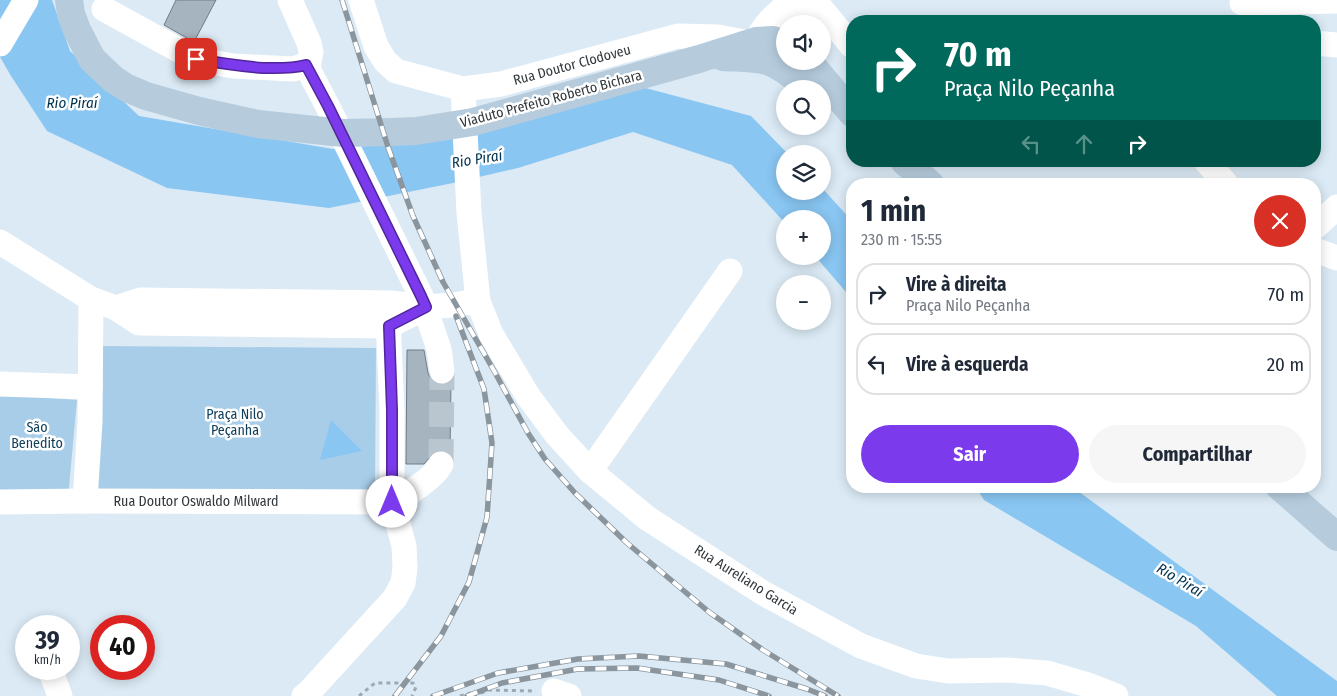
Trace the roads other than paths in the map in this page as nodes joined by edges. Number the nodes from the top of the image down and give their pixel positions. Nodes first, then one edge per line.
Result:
1 (26, 0) edge
2 (69, 0) edge
3 (290, 0) edge
4 (361, 0) edge
5 (795, 0) edge
6 (814, 0) edge
7 (1337, 1) edge
8 (1239, 2) edge
9 (104, 8) dead end
10 (799, 15) edge
11 (1253, 15) edge
12 (846, 39) edge
13 (776, 41) edge
14 (1321, 43) edge
15 (0, 44) edge
16 (1337, 45) edge
17 (754, 47) junction
18 (306, 65) junction
19 (803, 72) edge
20 (463, 89) junction
21 (831, 105) edge
22 (846, 108) edge
23 (846, 116) edge
24 (911, 167) edge
25 (1211, 167) edge
26 (923, 178) edge
27 (1221, 178) edge
28 (1337, 207) edge
29 (1321, 222) edge
30 (0, 242) edge
31 (1321, 252) edge
32 (1337, 258) edge
33 (730, 271) dead end
34 (91, 299) junction
35 (478, 301) junction
36 (374, 303) junction
37 (426, 307) junction
38 (116, 308) junction
39 (389, 326) junction
40 (442, 371) tunnel mouth
41 (0, 384) edge
42 (90, 387) junction
43 (441, 464) tunnel mouth
44 (590, 471) junction
45 (1287, 493) edge
46 (85, 501) junction
47 (0, 502) edge
48 (392, 502) junction
49 (1337, 537) edge
50 (54, 680) edge
51 (60, 696) edge
52 (304, 696) edge
53 (1116, 696) edge

1 - 15 street
2 - 17 main road, Viaduto Prefeito Roberto Bichara
3 - 18 street
4 - 20 street, Rua Doutor Clodoveu
5 - 10 street
5 - 17 street
6 - 12 street
7 - 8 street
8 - 11 street
9 - 18 street
13 - 17 main road
14 - 16 street
17 - 19 main road
17 - 20 street, Rua Doutor Clodoveu
18 - 37 street
19 - 22 main road
20 - 35 street, Rua Aureliano Garcia
21 - 23 main road
24 - 26 main road
25 - 27 street
28 - 29 street
30 - 34 street
31 - 32 street
33 - 44 street
34 - 38 street
34 - 42 street
35 - 37 street
35 - 44 street, Rua Aureliano Garcia
36 - 37 street
36 - 38 street
36 - 39 street
37 - 39 street
37 - 40 street
38 - 39 street
39 - 48 street
41 - 42 street
42 - 46 street
43 - 48 street
44 - 53 street, Rua Aureliano Garcia
45 - 49 main road
46 - 47 street, Rua Doutor Oswaldo Milward
46 - 48 street, Rua Doutor Oswaldo Milward
48 - 52 street
50 - 51 street

